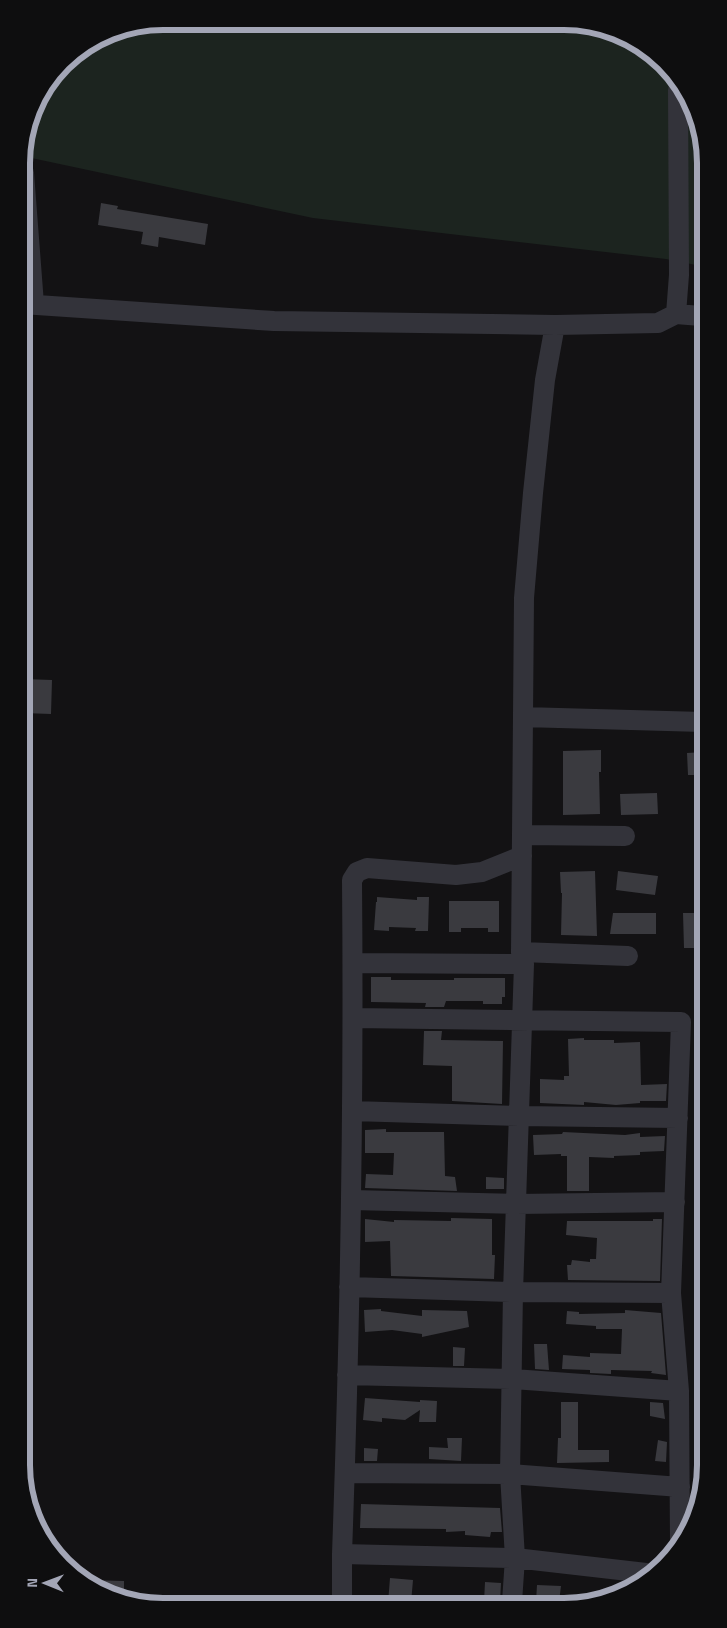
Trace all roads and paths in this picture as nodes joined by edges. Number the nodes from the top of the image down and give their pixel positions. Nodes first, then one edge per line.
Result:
1 (678, 96) edge
2 (30, 304) edge
3 (676, 314) junction
4 (697, 316) edge
5 (555, 325) junction
6 (523, 717) junction
7 (697, 722) edge
8 (523, 835) junction
9 (625, 836) dead end
10 (522, 856) junction
11 (628, 956) dead end
12 (523, 958) junction
13 (353, 963) junction
14 (353, 1018) junction
15 (521, 1020) junction
16 (352, 1111) junction
17 (519, 1116) junction
18 (678, 1118) junction
19 (351, 1200) junction
20 (675, 1202) junction
21 (516, 1204) junction
22 (348, 1288) junction
23 (512, 1292) junction
24 (671, 1293) junction
25 (347, 1375) junction
26 (513, 1379) junction
27 (679, 1391) junction
28 (345, 1473) junction
29 (510, 1474) junction
30 (680, 1487) junction
31 (680, 1529) edge
32 (342, 1554) junction
33 (515, 1558) junction
34 (642, 1573) edge
35 (342, 1598) edge
36 (512, 1598) edge

1 - 3 street
2 - 5 street
3 - 4 street
3 - 5 street
5 - 6 street
6 - 7 street
6 - 8 street
8 - 9 street
8 - 10 street
10 - 12 street
10 - 13 street
11 - 12 street
12 - 13 street
12 - 15 street
13 - 14 street
14 - 15 street
14 - 16 street
15 - 17 street
15 - 18 street
16 - 17 street
16 - 19 street
17 - 18 street
17 - 21 street
18 - 20 street
19 - 21 street
19 - 22 street
20 - 21 street
20 - 24 street
21 - 23 street
22 - 23 street
22 - 25 street
23 - 24 street
23 - 26 street
24 - 27 street
25 - 26 street
25 - 28 street
26 - 27 street
26 - 29 street
27 - 30 street
28 - 29 street
28 - 32 street
29 - 30 street
29 - 33 street
30 - 31 street
32 - 33 street
32 - 35 street
33 - 34 street
33 - 36 street

